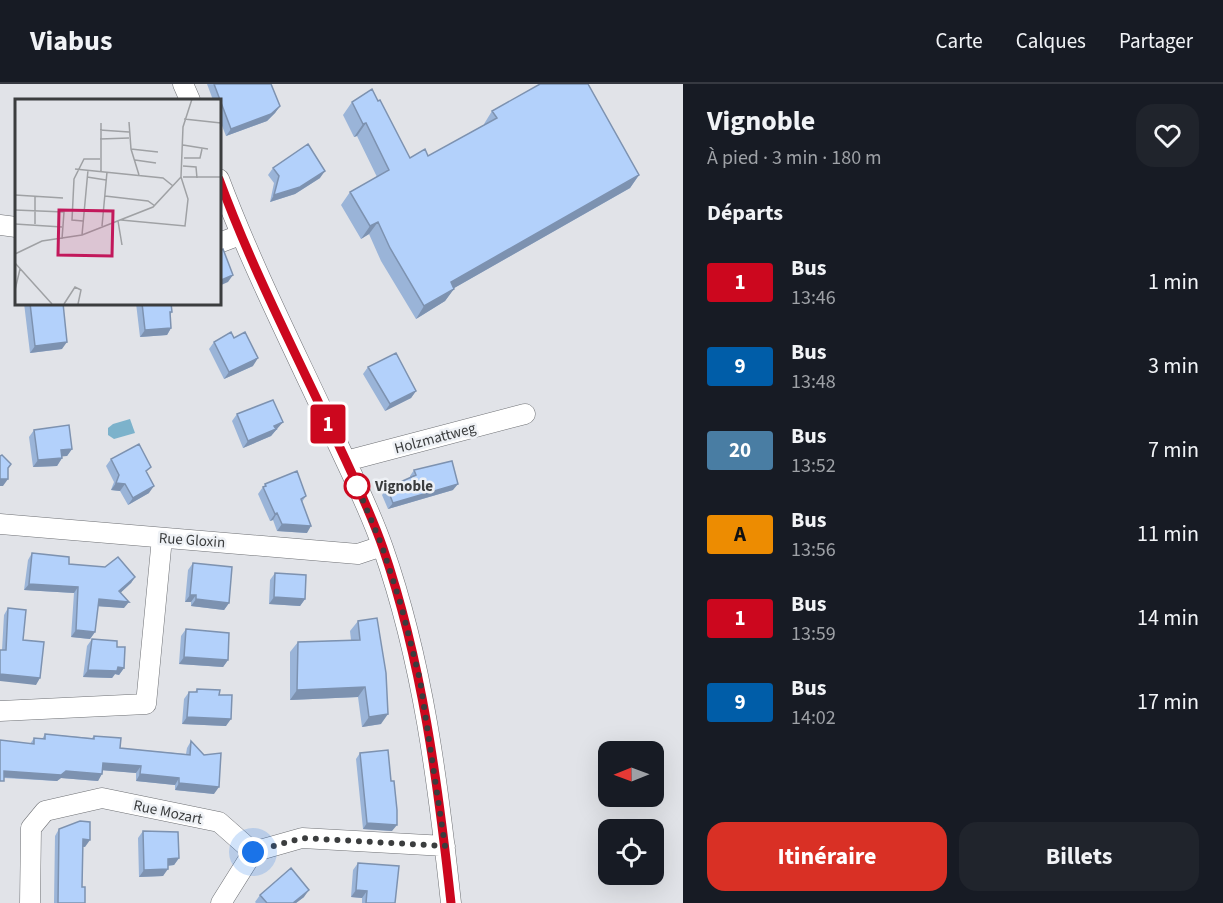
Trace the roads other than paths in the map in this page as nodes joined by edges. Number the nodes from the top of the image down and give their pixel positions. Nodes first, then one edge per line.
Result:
1 (183, 84) edge
2 (190, 99) edge
3 (220, 182) edge
4 (0, 225) edge
5 (15, 227) edge
6 (240, 235) junction
7 (220, 243) edge
8 (525, 414) dead end
9 (346, 461) junction
10 (0, 525) edge
11 (162, 538) junction
12 (382, 546) junction
13 (0, 711) edge
14 (445, 846) junction
15 (253, 852) junction
16 (30, 903) edge
17 (221, 903) edge
18 (451, 903) edge

1 - 2 street
3 - 6 street
4 - 5 street
6 - 7 street
6 - 9 street
8 - 9 street, Holzmattweg
9 - 12 street
10 - 11 street, Rue Gloxin
11 - 12 street, Rue Gloxin
11 - 13 street
12 - 14 street
14 - 15 street
14 - 18 street
15 - 16 street, Rue Mozart
15 - 17 street

